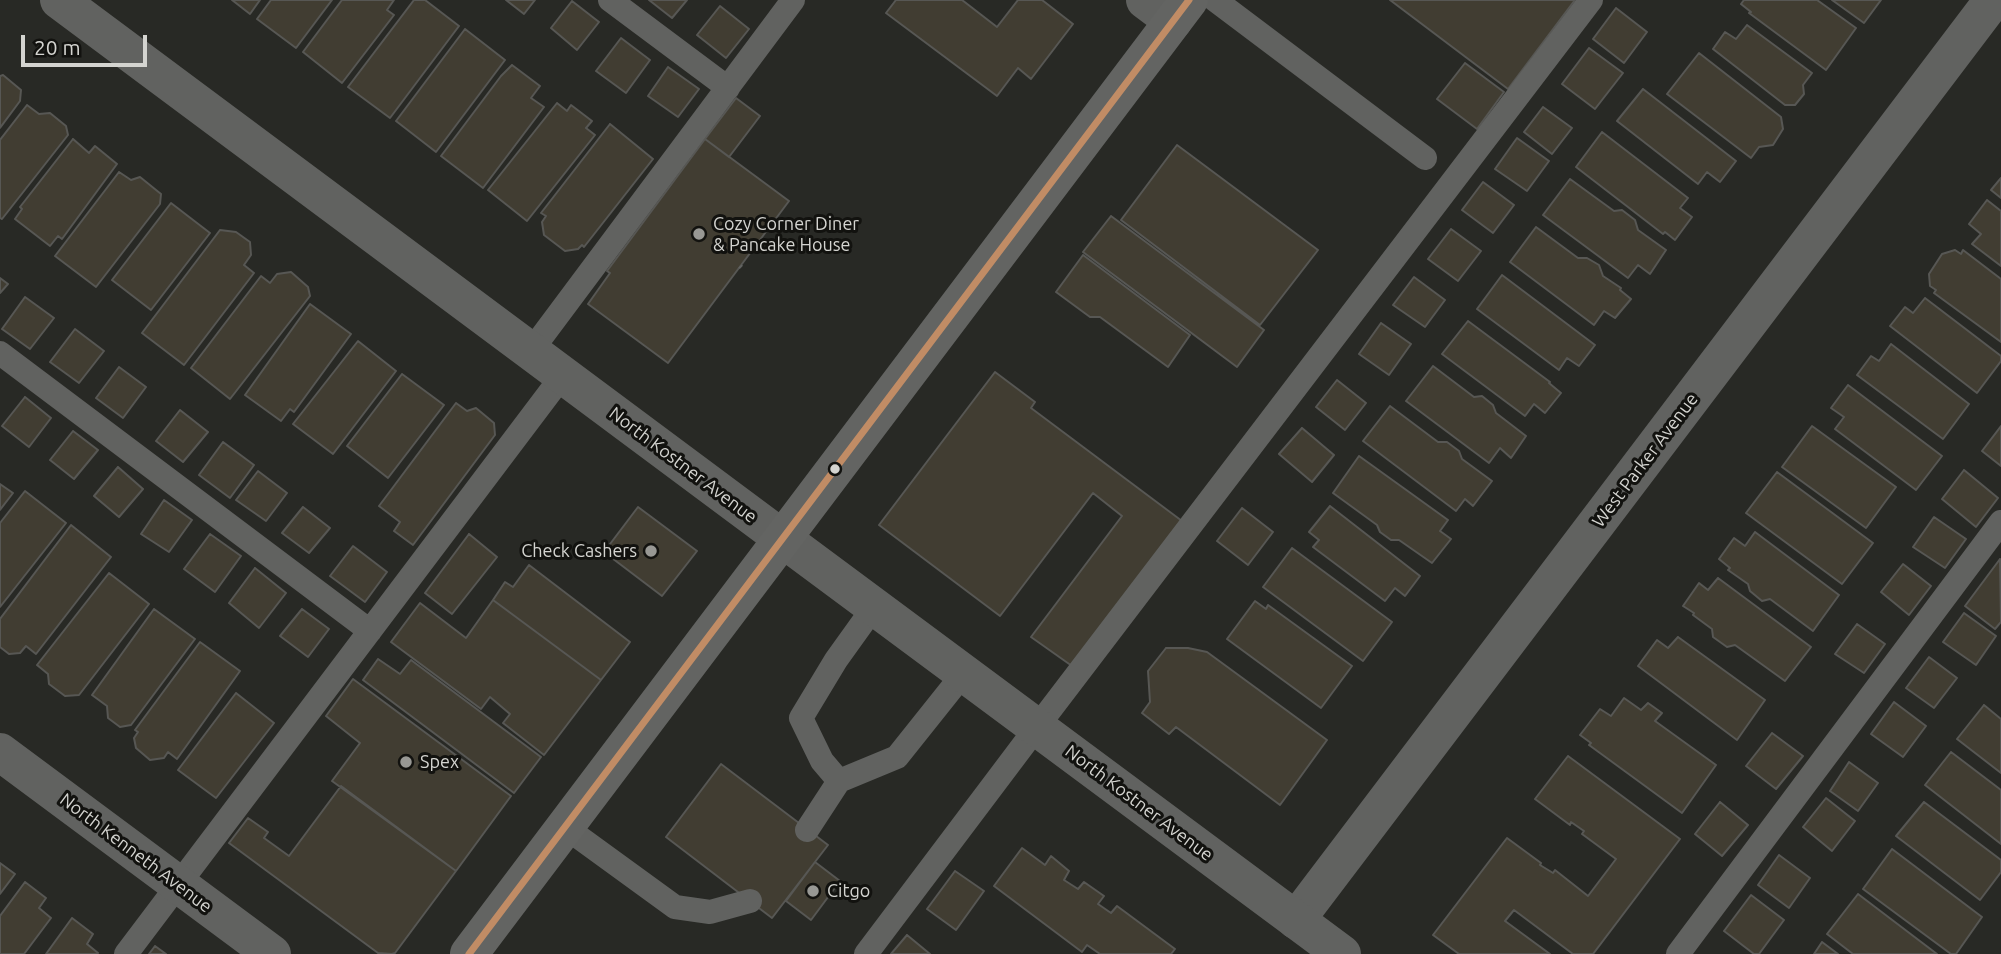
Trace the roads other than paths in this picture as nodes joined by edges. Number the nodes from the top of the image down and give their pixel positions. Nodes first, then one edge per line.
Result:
1 (59, 0) edge
2 (610, 0) edge
3 (793, 0) edge
4 (1215, 0) edge
5 (1591, 0) edge
6 (1993, 0) edge
7 (1169, 7) edge
8 (728, 88) junction
9 (1425, 158) dead end
10 (531, 351) junction
11 (0, 353) edge
12 (563, 375) junction
13 (2001, 522) edge
14 (783, 539) junction
15 (874, 607) junction
16 (370, 631) junction
17 (964, 673) junction
18 (1037, 727) junction
19 (0, 752) edge
20 (839, 781) junction
21 (565, 827) junction
22 (807, 830) dead end
23 (178, 885) junction
24 (750, 901) dead end
25 (1296, 920) junction
26 (127, 954) edge
27 (272, 954) edge
28 (469, 954) edge
29 (866, 954) edge
30 (1342, 954) edge
31 (1678, 954) edge

1 - 10 street, North Kostner Avenue
2 - 8 lane
3 - 8 lane
4 - 9 lane
5 - 18 lane
6 - 25 street, West Parker Avenue
7 - 14 main road
8 - 10 lane
10 - 12 street, North Kostner Avenue
11 - 16 lane
12 - 14 street, North Kostner Avenue
12 - 16 lane
13 - 31 lane
14 - 15 street, North Kostner Avenue
14 - 21 main road
15 - 17 street, North Kostner Avenue
15 - 20 lane
16 - 23 lane
17 - 18 street, North Kostner Avenue
17 - 20 lane
18 - 25 street, North Kostner Avenue
18 - 29 lane
19 - 23 street, North Kenneth Avenue
20 - 22 lane
21 - 24 lane
21 - 28 main road
23 - 26 lane
23 - 27 street, North Kenneth Avenue
25 - 30 street, North Kostner Avenue

